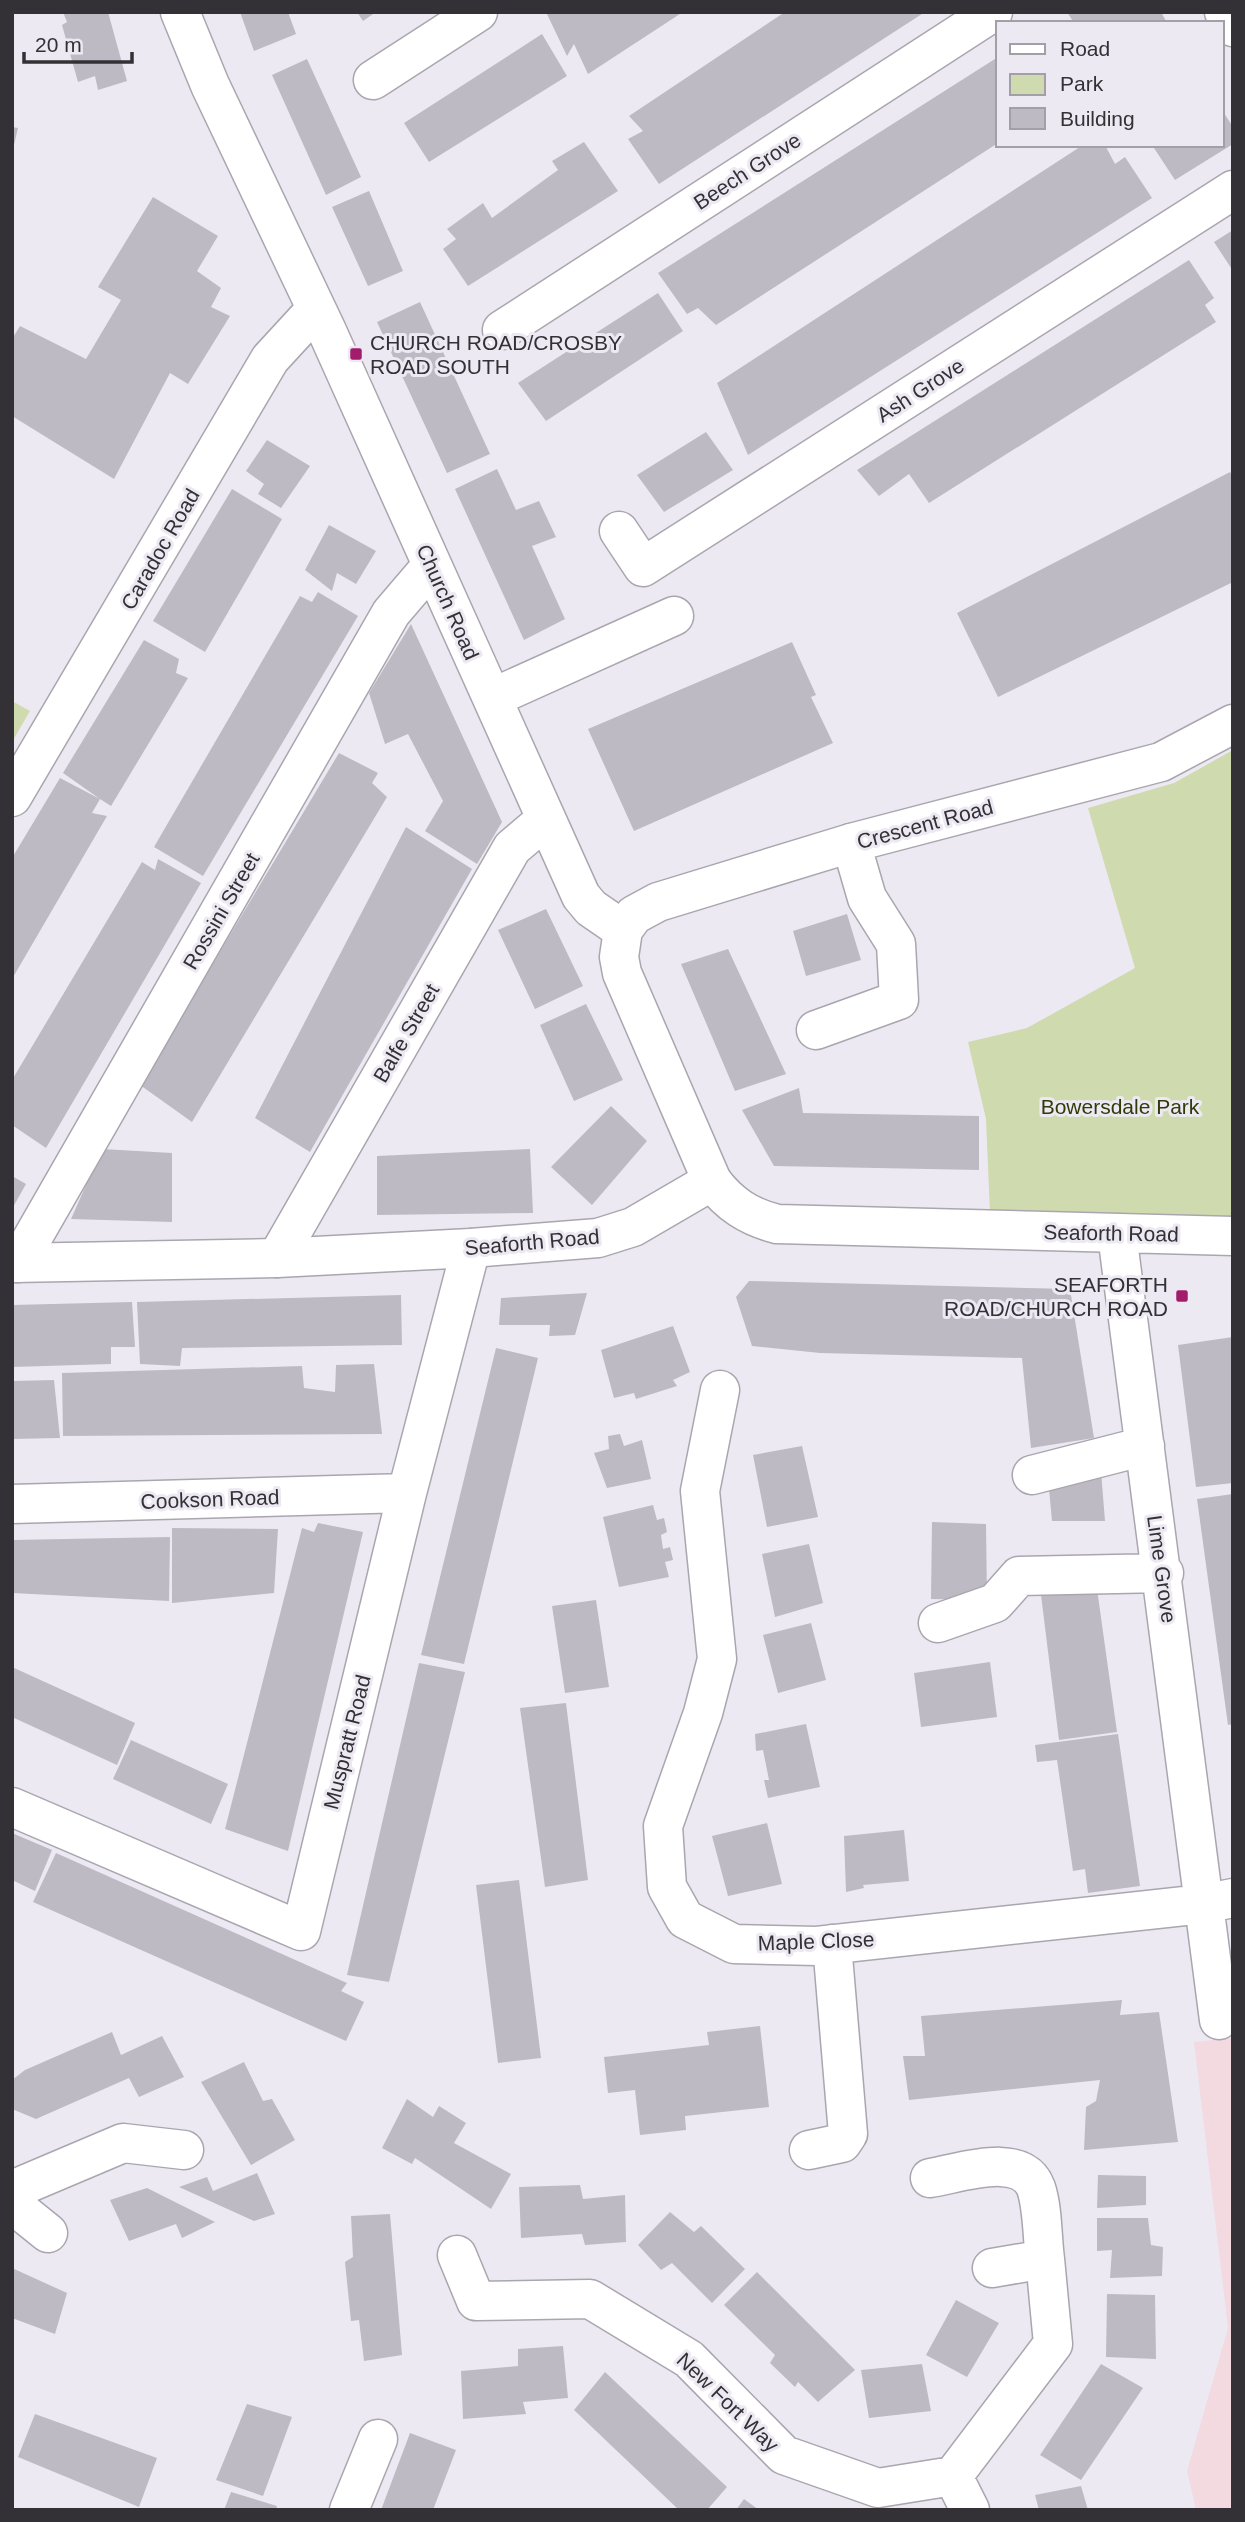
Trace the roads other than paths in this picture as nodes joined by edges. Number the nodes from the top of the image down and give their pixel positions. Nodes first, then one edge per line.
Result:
1 (180, 12) edge
2 (478, 12) edge
3 (993, 12) edge
4 (1224, 12) edge
5 (1233, 27) edge
6 (373, 80) dead end
7 (1233, 190) edge
8 (316, 309) junction
9 (502, 330) dead end
10 (620, 531) dead end
11 (432, 565) junction
12 (674, 616) dead end
13 (492, 698) junction
14 (1233, 724) edge
15 (12, 797) edge
16 (546, 819) junction
17 (851, 844) junction
18 (623, 930) junction
19 (816, 1030) dead end
20 (712, 1181) junction
21 (1117, 1234) junction
22 (1233, 1236) edge
23 (471, 1248) junction
24 (277, 1258) junction
25 (15, 1263) edge
26 (720, 1390) dead end
27 (1145, 1446) junction
28 (1032, 1475) dead end
29 (407, 1493) junction
30 (12, 1504) edge
31 (1164, 1573) junction
32 (938, 1623) dead end
33 (12, 1807) edge
34 (1218, 1901) edge
35 (832, 1944) junction
36 (1219, 2020) dead end
37 (184, 2150) dead end
38 (809, 2150) dead end
39 (930, 2178) dead end
40 (12, 2190) edge
41 (12, 2204) edge
42 (48, 2233) dead end
43 (457, 2255) dead end
44 (1045, 2259) junction
45 (992, 2268) dead end
46 (378, 2439) dead end
47 (953, 2476) junction
48 (349, 2510) edge
49 (970, 2510) edge

1 - 8 street, Church Road
2 - 6 street
3 - 9 street, Beech Grove
4 - 5 street
7 - 10 street, Ash Grove
8 - 11 street, Church Road
8 - 15 street, Caradoc Road
11 - 13 street, Church Road
11 - 25 street, Rossini Street
12 - 13 street
13 - 16 street, Church Road
14 - 17 street, Crescent Road
16 - 18 street, Church Road
16 - 24 street, Balfe Street
17 - 18 street, Crescent Road
17 - 19 street
18 - 20 street
20 - 21 street, Seaforth Road
20 - 23 street, Seaforth Road
21 - 22 street, Seaforth Road
21 - 27 street, Lime Grove
23 - 24 street, Seaforth Road
23 - 29 street, Muspratt Road
24 - 25 street, Seaforth Road
26 - 35 street, Maple Close
27 - 28 street
27 - 31 street, Lime Grove
29 - 30 street, Cookson Road
29 - 33 street, Muspratt Road
31 - 32 street
31 - 34 street, Lime Grove
34 - 35 street, Maple Close
34 - 36 street, Lime Grove
35 - 38 street
37 - 40 street
39 - 44 street
41 - 42 street
43 - 47 street, New Fort Way
44 - 45 street
44 - 47 street
46 - 48 street
47 - 49 street

